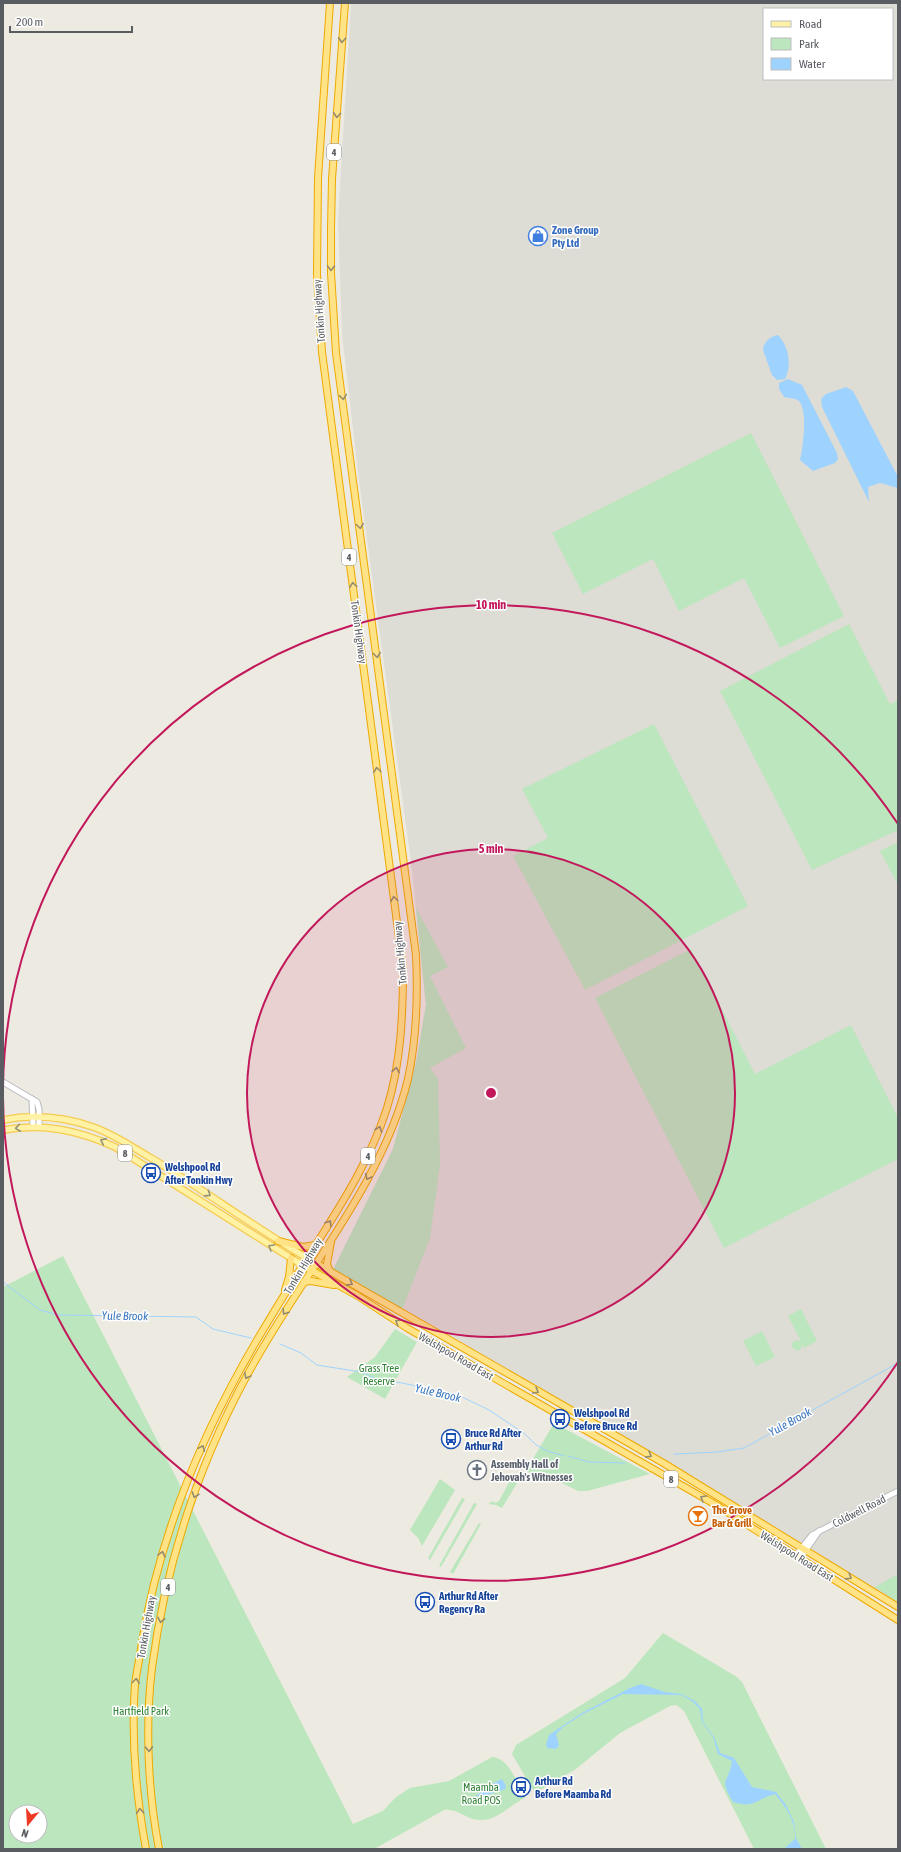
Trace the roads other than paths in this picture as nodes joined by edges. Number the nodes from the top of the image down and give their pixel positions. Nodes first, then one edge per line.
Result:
1 (330, 3) edge
2 (345, 3) edge
3 (3, 1082) edge
4 (32, 1099) junction
5 (33, 1116) junction
6 (39, 1117) junction
7 (3, 1120) edge
8 (36, 1126) junction
9 (3, 1130) edge
10 (333, 1234) junction
11 (278, 1241) junction
12 (315, 1245) junction
13 (291, 1258) junction
14 (307, 1258) junction
15 (316, 1263) junction
16 (302, 1266) junction
17 (311, 1271) junction
18 (331, 1273) junction
19 (304, 1282) junction
20 (341, 1287) junction
21 (279, 1305) junction
22 (898, 1491) edge
23 (721, 1497) junction
24 (716, 1505) junction
25 (804, 1549) junction
26 (798, 1556) junction
27 (898, 1607) edge
28 (898, 1620) edge
29 (146, 1849) edge
30 (159, 1849) edge

12 -> 1 highway, Tonkin Highway / 4
2 -> 10 highway, Tonkin Highway / 4
3 - 4 street
4 - 5 street
4 - 6 street
5 - 6 main road, Welshpool Road East / 8
5 - 7 main road, Welshpool Road East / 8
5 - 8 street
6 - 8 street
6 -> 11 main road, Welshpool Road East / 8
8 -> 9 main road, Welshpool Road East / 8
13 -> 8 main road, Welshpool Road East / 8
10 - 15 highway, Tonkin Highway / 4
10 - 18 highway
11 - 12 highway
11 - 14 main road, Welshpool Road East / 8
12 - 14 highway, Tonkin Highway / 4
13 - 16 main road, Welshpool Road East / 8
13 - 21 highway
14 - 15 highway, Welshpool Road East / 8
14 - 16 highway, Tonkin Highway / 4
15 - 17 highway, Tonkin Highway / 4
15 - 18 highway, Welshpool Road East / 8
16 - 17 highway, Welshpool Road East / 8
16 - 21 highway, Tonkin Highway / 4
17 - 19 highway, Tonkin Highway / 4
17 - 20 highway, Welshpool Road East / 8
18 -> 23 highway, Welshpool Road East / 8
19 - 20 highway
19 -> 30 highway, Tonkin Highway / 4
24 -> 20 highway, Welshpool Road East / 8
29 -> 21 highway, Tonkin Highway / 4
22 - 25 street, Coldwell Road
23 - 24 highway
23 - 25 highway, Welshpool Road East / 8
24 - 26 highway, Welshpool Road East / 8
25 - 26 street, Coldwell Road
25 -> 27 highway, Welshpool Road East / 8
26 - 28 highway, Welshpool Road East / 8

